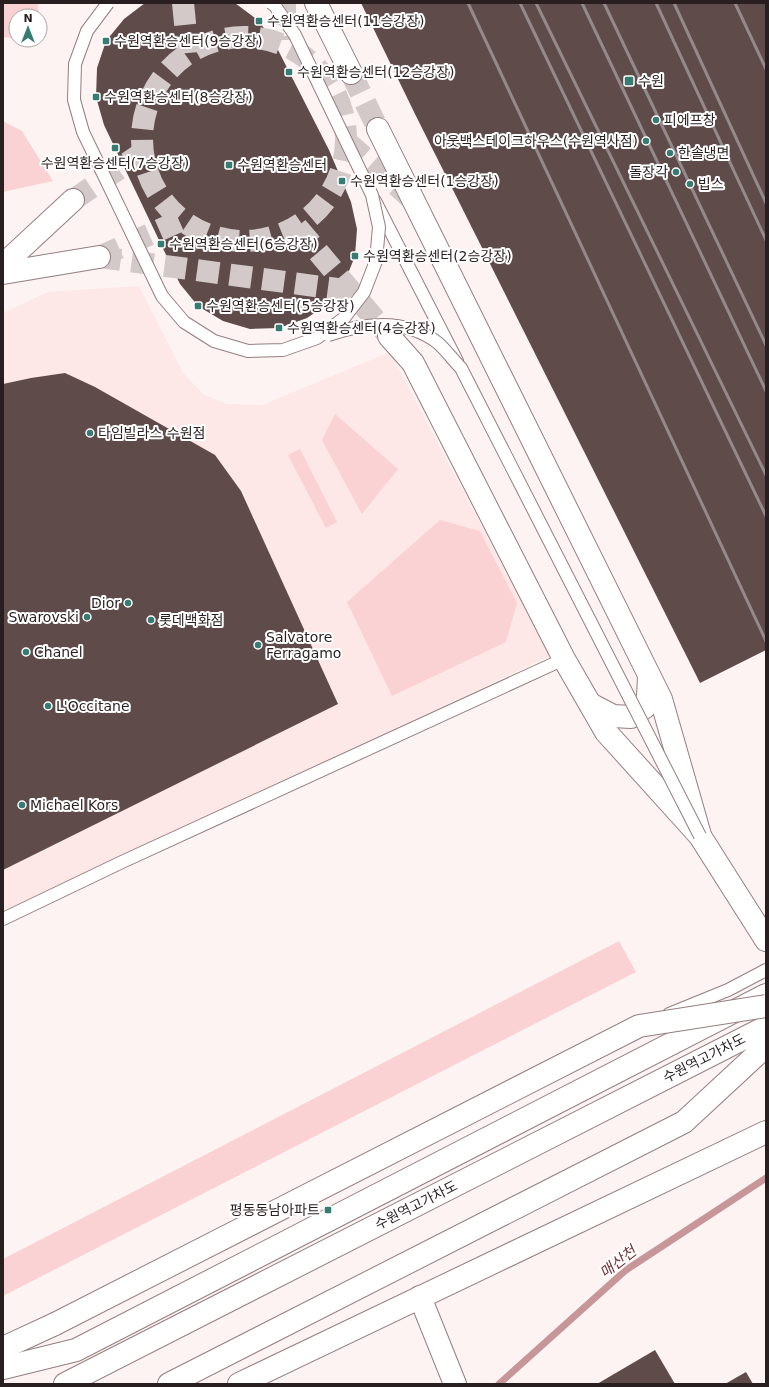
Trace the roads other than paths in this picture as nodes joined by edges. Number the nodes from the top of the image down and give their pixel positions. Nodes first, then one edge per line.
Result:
1 (108, 3) edge
2 (271, 3) edge
3 (279, 3) edge
4 (316, 3) edge
5 (295, 35) junction
6 (351, 73) tunnel mouth
7 (378, 129) tunnel mouth
8 (372, 195) junction
9 (74, 200) tunnel mouth
10 (99, 257) dead end
11 (3, 266) edge
12 (3, 273) edge
13 (389, 336) tunnel mouth
14 (317, 338) junction
15 (461, 368) junction
16 (564, 659) junction
17 (649, 676) junction
18 (590, 704) junction
19 (700, 836) junction
20 (3, 919) edge
21 (766, 940) edge
22 (766, 970) edge
23 (766, 995) edge
24 (766, 1006) edge
25 (639, 1026) junction
26 (766, 1027) edge
27 (766, 1046) edge
28 (766, 1132) edge
29 (420, 1297) junction
30 (3, 1348) edge
31 (3, 1368) edge
32 (65, 1384) edge
33 (169, 1384) edge
34 (239, 1384) edge
35 (455, 1384) edge

1 - 14 lane, bridge
2 - 5 lane, bridge
3 - 5 lane, bridge
4 - 6 main road
5 - 8 lane, bridge
7 - 17 main road
8 - 14 lane, bridge
8 - 15 lane, bridge
9 - 11 main road
10 - 12 main road
13 - 16 main road
14 - 15 lane, bridge
15 - 19 lane, bridge
16 - 18 main road
16 - 20 lane
17 - 18 main road
17 - 19 main road
18 - 19 main road
19 - 21 main road
22 - 25 lane, bridge
23 - 31 main road
24 - 25 main road, bridge
25 - 30 main road, bridge
26 - 32 main road, 수원역고가차도
27 - 33 main road
28 - 29 main road
29 - 34 main road
29 - 35 main road

